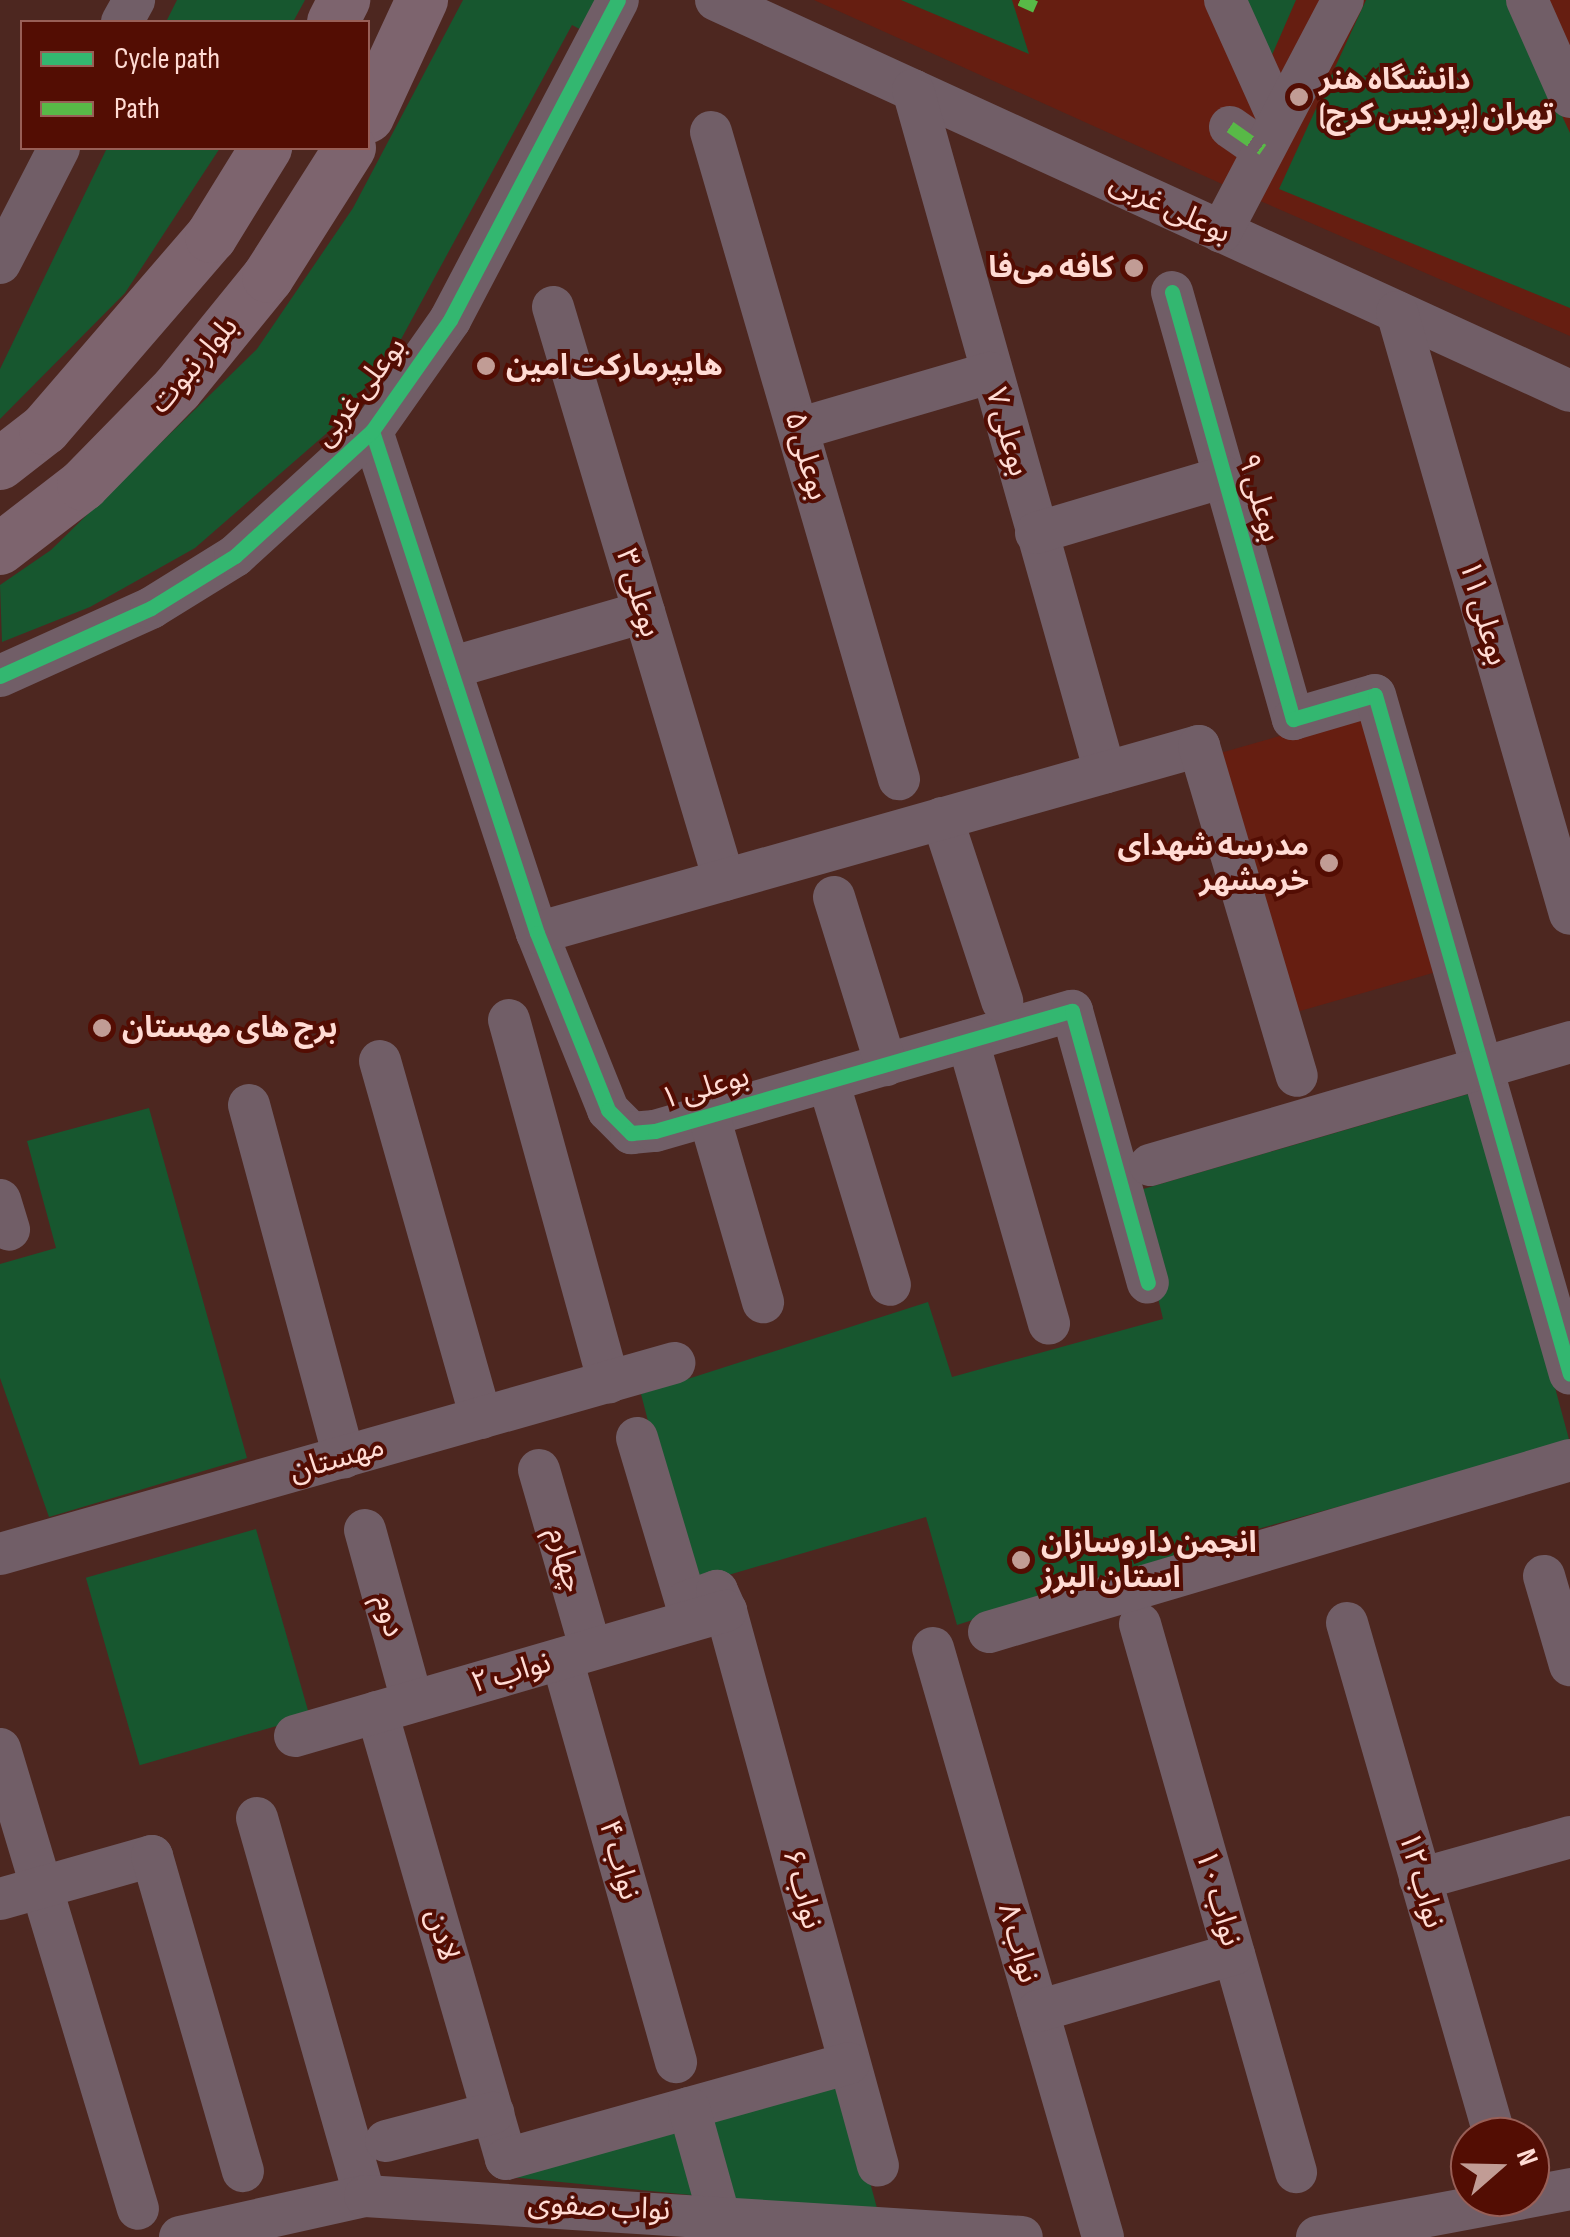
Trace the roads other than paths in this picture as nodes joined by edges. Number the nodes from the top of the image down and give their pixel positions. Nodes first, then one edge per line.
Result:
1 (422, 0) edge
2 (440, 0) edge
3 (618, 0) edge
4 (716, 0) edge
5 (1224, 0) edge
6 (1342, 0) edge
7 (1526, 0) edge
8 (405, 51) junction
9 (913, 90) junction
10 (1570, 97) edge
11 (370, 113) edge
12 (711, 132) dead end
13 (1257, 132) junction
14 (58, 150) edge
15 (265, 150) edge
16 (349, 150) edge
17 (1221, 232) junction
18 (0, 264) edge
19 (1172, 292) dead end
20 (552, 307) dead end
21 (1396, 312) junction
22 (990, 373) junction
23 (1570, 391) edge
24 (798, 428) junction
25 (372, 431) junction
26 (0, 464) edge
27 (1224, 477) junction
28 (1036, 533) junction
29 (0, 549) edge
30 (644, 612) junction
31 (450, 668) junction
32 (0, 676) edge
33 (1105, 772) junction
34 (899, 779) dead end
35 (942, 818) junction
36 (724, 880) junction
37 (834, 898) dead end
38 (1570, 914) edge
39 (538, 933) junction
40 (1002, 1001) dead end
41 (510, 1020) dead end
42 (968, 1041) junction
43 (1570, 1042) edge
44 (380, 1061) dead end
45 (886, 1065) junction
46 (1485, 1067) junction
47 (1297, 1076) dead end
48 (828, 1081) junction
49 (249, 1105) dead end
50 (708, 1116) junction
51 (1150, 1165) dead end
52 (1553, 1247) edge
53 (1148, 1283) dead end
54 (890, 1285) dead end
55 (763, 1302) dead end
56 (1049, 1324) dead end
57 (674, 1363) dead end
58 (1570, 1374) edge
59 (610, 1382) junction
60 (481, 1418) junction
61 (637, 1438) dead end
62 (344, 1457) junction
63 (1570, 1460) edge
64 (538, 1470) dead end
65 (365, 1530) dead end
66 (0, 1554) edge
67 (1544, 1576) dead end
68 (726, 1611) junction
69 (1140, 1624) dead end
70 (1347, 1624) dead end
71 (990, 1632) dead end
72 (933, 1648) dead end
73 (576, 1654) junction
74 (1570, 1664) edge
75 (395, 1707) junction
76 (295, 1736) dead end
77 (0, 1749) edge
78 (256, 1818) dead end
79 (1570, 1837) edge
80 (1420, 1879) junction
81 (41, 1887) junction
82 (0, 1898) edge
83 (1234, 1954) junction
84 (1038, 2011) junction
85 (676, 2062) dead end
86 (849, 2063) junction
87 (688, 2108) junction
88 (492, 2113) junction
89 (1489, 2117) edge
90 (386, 2141) dead end
91 (878, 2166) dead end
92 (244, 2171) dead end
93 (1296, 2172) dead end
94 (1570, 2188) edge
95 (365, 2196) junction
96 (138, 2210) dead end
97 (722, 2224) edge
98 (180, 2237) edge
99 (1022, 2237) edge
100 (1103, 2237) edge
101 (1317, 2237) edge

1 - 8 main road
2 - 8 main road
3 - 25 street, بوعلی غربی
4 - 9 street, بوعلی غربی
5 - 13 street
6 - 13 street
7 - 10 street
8 - 11 main road
9 - 17 street, بوعلی غربی
9 - 22 street, بوعلی ۷
12 - 24 street, بوعلی ۵
13 - 17 street
14 - 18 street
15 - 26 main road
16 - 29 main road, بلوار نبوت
17 - 21 street, بوعلی غربی
19 - 27 street, بوعلی ۹
20 - 30 street, بوعلی ۳
21 - 23 street, بوعلی غربی
21 - 38 street, بوعلی ۱۱
22 - 24 street
22 - 28 street, بوعلی ۷
24 - 34 street, بوعلی ۵
25 - 31 street, بوعلی ۱
25 - 32 street, بوعلی غربی
27 - 28 street
27 - 46 street, بوعلی ۹
28 - 33 street, بوعلی ۷
30 - 31 street
30 - 36 street, بوعلی ۳
31 - 39 street, بوعلی ۱
33 - 35 street
33 - 47 street
35 - 36 street
35 - 40 street
36 - 39 street
37 - 45 street
39 - 50 street, بوعلی ۱
41 - 59 street
42 - 45 street, بوعلی ۱
42 - 53 street, بوعلی ۱
42 - 56 street
43 - 46 street
44 - 60 street
45 - 48 street, بوعلی ۱
46 - 51 street
46 - 52 street
48 - 50 street, بوعلی ۱
48 - 54 street
49 - 62 street
50 - 55 street
52 - 58 street
57 - 59 street, مهستان
59 - 60 street, مهستان
60 - 62 street, مهستان
61 - 68 street
62 - 66 street, مهستان
63 - 71 street
64 - 73 street, چهارم
65 - 75 street, دوم
67 - 74 street
68 - 73 street, نواب ۲
68 - 86 street, نواب ۶
69 - 83 street, نواب ۱۰
70 - 80 street, نواب ۱۲
72 - 84 street, نواب ۸
73 - 75 street, نواب ۲
73 - 85 street, نواب ۴
75 - 76 street, نواب ۲
75 - 88 street, لادن
77 - 81 street
78 - 95 street
79 - 80 street
80 - 89 street, نواب ۱۲
81 - 82 street
81 - 92 street
81 - 96 street
83 - 84 street
83 - 93 street, نواب ۱۰
84 - 100 street, نواب ۸
86 - 87 street
86 - 91 street, نواب ۶
87 - 88 street, لادن
87 - 97 street
88 - 90 street
94 - 101 street
95 - 97 street, نواب صفوی
95 - 98 street, نواب صفوی
97 - 99 street, نواب صفوی

